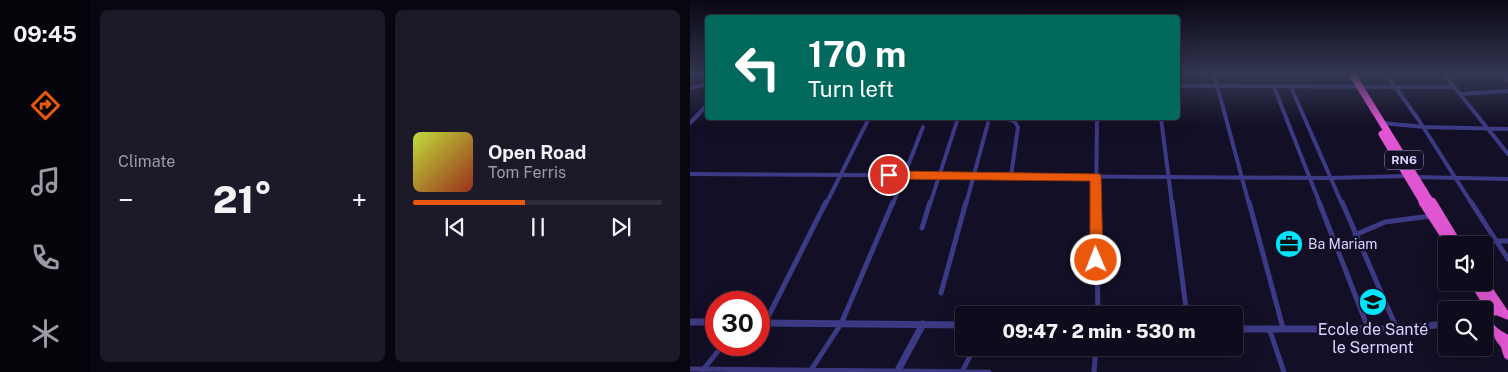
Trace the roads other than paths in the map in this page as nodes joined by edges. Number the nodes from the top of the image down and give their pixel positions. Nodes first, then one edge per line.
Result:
1 (1218, 91) edge
2 (1276, 91) edge
3 (1293, 91) edge
4 (1360, 91) edge
5 (1360, 91) edge
6 (1400, 91) edge
7 (1458, 91) edge
8 (1502, 91) edge
9 (1460, 94) junction
10 (705, 107) edge
11 (868, 120) edge
12 (957, 120) edge
13 (1011, 120) edge
14 (1097, 120) edge
15 (1161, 120) edge
16 (690, 123) edge
17 (988, 123) dead end
18 (1381, 123) junction
19 (923, 127) dead end
20 (1425, 128) junction
21 (1488, 128) junction
22 (1508, 129) edge
23 (1508, 154) edge
24 (690, 174) edge
25 (840, 175) junction
26 (905, 175) junction
27 (940, 176) junction
28 (974, 176) junction
29 (1011, 176) junction
30 (1406, 176) junction
31 (1096, 177) junction
32 (1168, 177) junction
33 (1415, 177) junction
34 (1241, 178) junction
35 (1309, 178) junction
36 (1330, 178) junction
37 (1456, 179) junction
38 (1508, 179) edge
39 (1432, 216) junction
40 (922, 228) dead end
41 (1355, 235) junction
42 (1448, 236) edge
43 (1449, 236) edge
44 (1495, 241) junction
45 (1508, 241) edge
46 (1508, 259) edge
47 (1490, 291) edge
48 (941, 293) dead end
49 (1098, 306) edge
50 (1186, 306) edge
51 (770, 308) edge
52 (1506, 314) edge
53 (1493, 320) edge
54 (690, 322) edge
55 (705, 322) edge
56 (770, 323) edge
57 (842, 324) junction
58 (924, 324) junction
59 (955, 325) edge
60 (1438, 325) edge
61 (1493, 327) edge
62 (1269, 328) junction
63 (1284, 328) junction
64 (1368, 328) junction
65 (1243, 329) edge
66 (1396, 329) junction
67 (1493, 329) edge
68 (1508, 340) edge
69 (1508, 355) edge
70 (714, 356) edge
71 (970, 356) edge
72 (1095, 356) edge
73 (690, 369) edge
74 (811, 370) junction
75 (702, 371) edge
76 (764, 371) edge
77 (898, 372) edge
78 (963, 372) edge
79 (989, 372) edge
80 (1094, 372) edge
81 (1284, 372) edge

1 - 34 street
2 - 35 street
3 - 36 street
4 - 18 highway, RN6
5 - 30 highway, RN6
6 - 20 street
7 - 9 street
8 - 9 street
9 - 21 street
10 - 16 street
11 - 25 street
12 - 27 street
13 - 29 street
14 - 31 street
15 - 32 street
17 - 28 street
18 - 20 street
18 - 33 highway, RN6
19 - 26 street
20 - 21 street
20 - 37 street
21 - 22 street
21 - 23 street
24 - 25 street
25 - 26 street
25 - 51 street
26 - 27 street
26 - 57 street
27 - 28 street
27 - 40 street
28 - 29 street
28 - 48 street
29 - 31 street
30 - 36 street
30 - 39 highway, RN6
31 - 32 street
31 - 49 street
32 - 34 street
32 - 50 street
33 - 37 street
33 - 43 highway, RN6
34 - 35 street
34 - 63 street
35 - 36 street
35 - 64 street
36 - 41 street
37 - 38 street
37 - 44 street
39 - 41 street
39 - 42 highway, RN6
41 - 66 street
44 - 45 street
44 - 46 street
47 - 52 highway
52 - 53 highway
54 - 55 street
56 - 57 street
57 - 58 street
57 - 74 street
58 - 59 street
58 - 77 street
60 - 66 street
61 - 68 highway
62 - 63 street
62 - 65 street
62 - 81 street
63 - 64 street
64 - 66 street
67 - 69 highway
70 - 75 street
71 - 78 street
72 - 80 street
73 - 75 street
74 - 76 street
74 - 77 street
75 - 76 street
77 - 78 street
78 - 79 street

